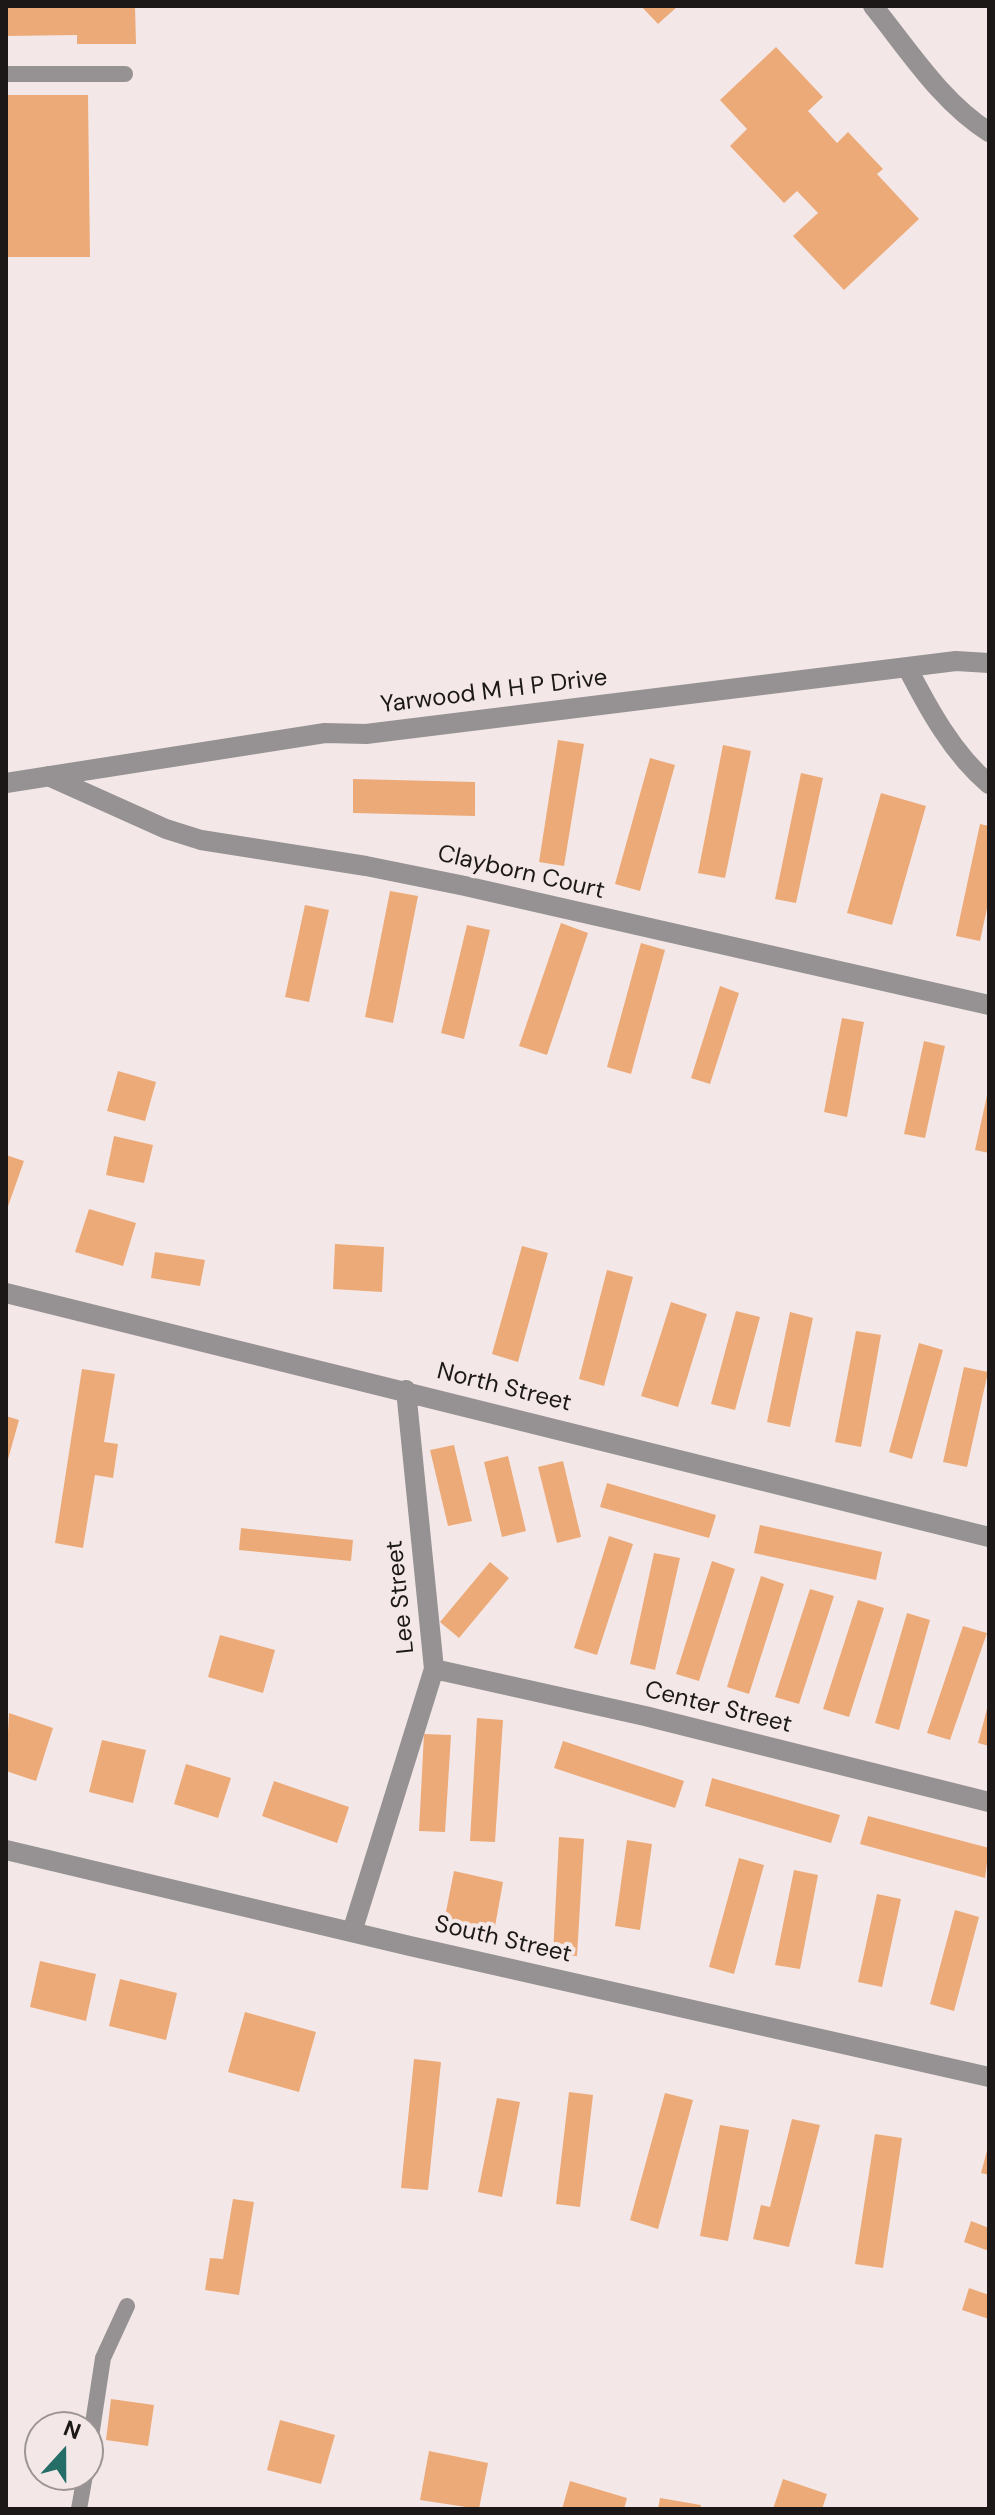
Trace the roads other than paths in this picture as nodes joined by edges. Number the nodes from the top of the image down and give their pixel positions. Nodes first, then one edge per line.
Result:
1 (873, 6) edge
2 (6, 74) edge
3 (125, 74) dead end
4 (989, 132) edge
5 (989, 663) edge
6 (907, 667) junction
7 (48, 776) junction
8 (6, 783) edge
9 (989, 784) edge
10 (989, 1005) edge
11 (6, 1293) edge
12 (406, 1390) junction
13 (989, 1537) edge
14 (434, 1669) junction
15 (989, 1802) edge
16 (6, 1850) edge
17 (352, 1932) junction
18 (989, 2077) edge
19 (127, 2306) dead end
20 (95, 2411) edge

1 - 4 street
2 - 3 lane
5 - 6 street, Yarwood M H P Drive
6 - 7 street, Yarwood M H P Drive
6 - 9 street
7 - 8 street, Yarwood M H P Drive
7 - 10 street, Clayborn Court
11 - 12 street, North Street
12 - 13 street, North Street
12 - 14 street, Lee Street
14 - 15 street, Center Street
14 - 17 street, Lee Street
16 - 17 street, South Street
17 - 18 street, South Street
19 - 20 lane

